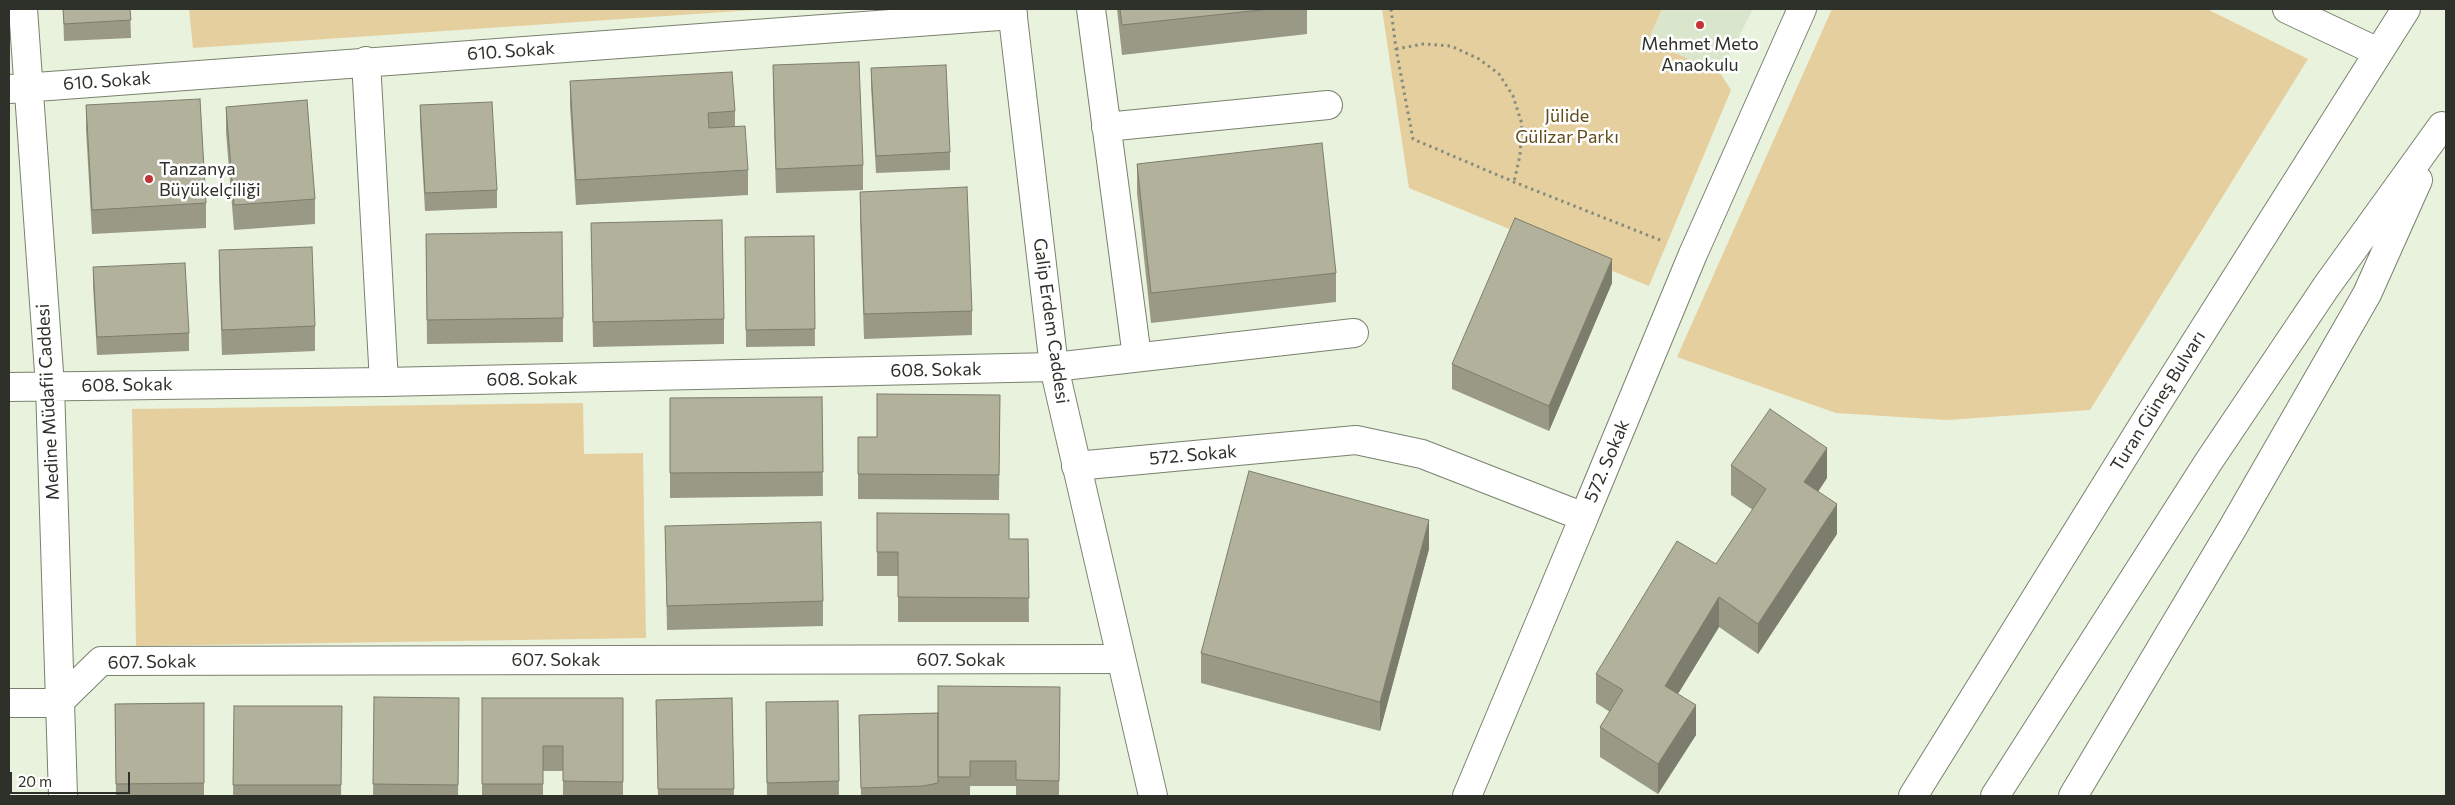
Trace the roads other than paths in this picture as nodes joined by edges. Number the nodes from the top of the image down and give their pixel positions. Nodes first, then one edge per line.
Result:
1 (23, 9) edge
2 (1091, 9) edge
3 (1802, 9) edge
4 (2286, 9) edge
5 (2406, 9) edge
6 (1012, 12) edge
7 (2378, 52) junction
8 (366, 61) junction
9 (19, 88) edge
10 (1328, 105) dead end
11 (2444, 123) edge
12 (1106, 127) junction
13 (1354, 333) dead end
14 (1137, 357) junction
15 (1054, 367) junction
16 (384, 382) junction
17 (50, 386) junction
18 (9, 387) edge
19 (1076, 466) junction
20 (1584, 517) junction
21 (1121, 659) junction
22 (9, 703) edge
23 (58, 703) junction
24 (63, 796) edge
25 (1153, 796) edge
26 (1162, 796) edge
27 (1467, 796) edge
28 (1913, 796) edge
29 (1995, 796) edge
30 (2073, 796) edge

1 - 9 street, Medine Müdafii Caddesi
2 - 12 street
3 - 20 street, 572. Sokak
4 - 7 street
5 - 7 street, Turan Güneş Bulvarı
6 - 8 street, 610. Sokak
6 - 15 street, Galip Erdem Caddesi
7 - 28 street, Turan Güneş Bulvarı
8 - 9 street, 610. Sokak
8 - 16 street
9 - 17 street, Medine Müdafii Caddesi
10 - 12 street
11 - 29 street
11 - 30 street
12 - 14 street
13 - 14 street, 608. Sokak
14 - 15 street, 608. Sokak
15 - 16 street, 608. Sokak
15 - 19 street, Galip Erdem Caddesi
16 - 17 street, 608. Sokak
17 - 18 street, 608. Sokak
17 - 23 street, Medine Müdafii Caddesi
19 - 20 street, 572. Sokak
19 - 21 street, Galip Erdem Caddesi
20 - 27 street
21 - 23 street, 607. Sokak
21 - 25 street, Galip Erdem Caddesi
21 - 26 street, Galip Erdem Caddesi
22 - 23 street
23 - 24 street, Medine Müdafii Caddesi

